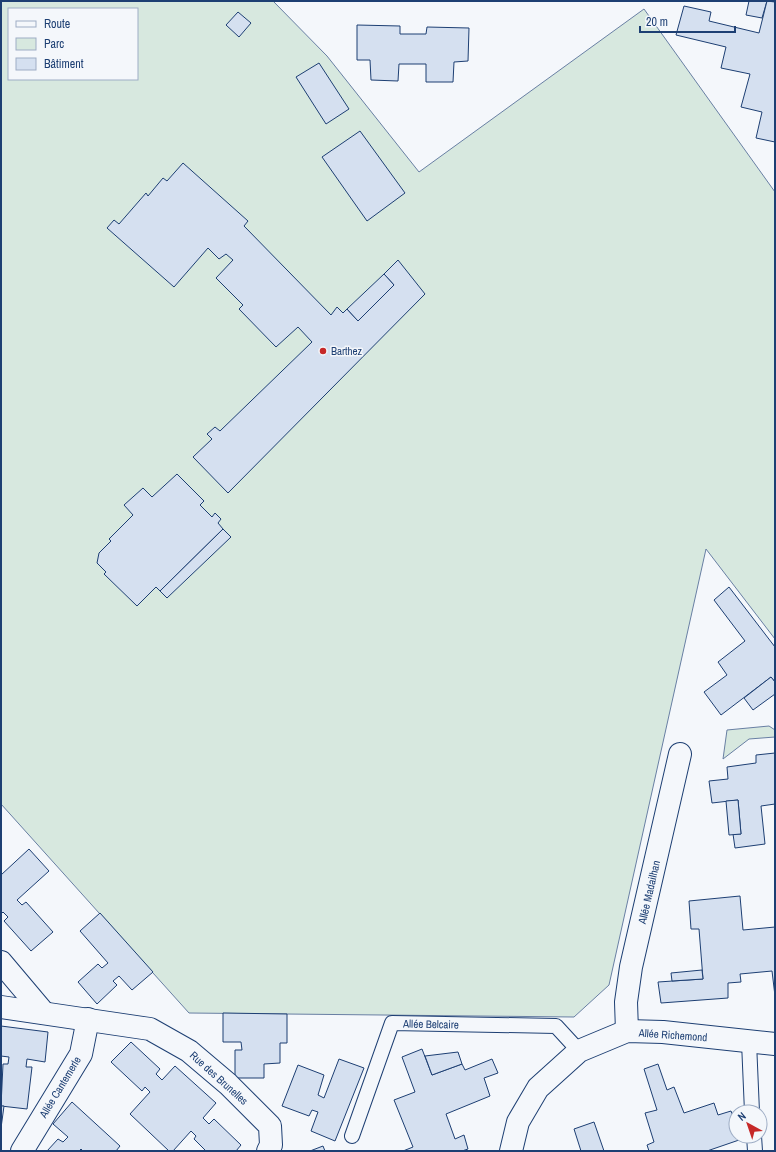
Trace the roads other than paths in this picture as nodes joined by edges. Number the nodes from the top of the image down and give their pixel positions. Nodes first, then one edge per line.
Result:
1 (680, 754) dead end
2 (1, 962) edge
3 (1, 1007) edge
4 (44, 1013) junction
5 (88, 1019) junction
6 (626, 1032) junction
7 (749, 1042) junction
8 (775, 1044) edge
9 (579, 1051) junction
10 (752, 1104) edge
11 (352, 1136) dead end
12 (22, 1151) edge
13 (268, 1151) edge
14 (511, 1151) edge

1 - 6 street, Allée Madailhan
2 - 4 street
3 - 4 street, Rue des Brunelles
4 - 5 street, Rue des Brunelles
5 - 12 street, Allée Cantemerle
5 - 13 street, Rue des Brunelles
6 - 7 street, Allée Richemond
6 - 9 street, Allée Richemond
7 - 8 street, Allée Richemond
7 - 10 lane
9 - 11 lane, Allée Belcaire
9 - 14 street, Allée Richemond

